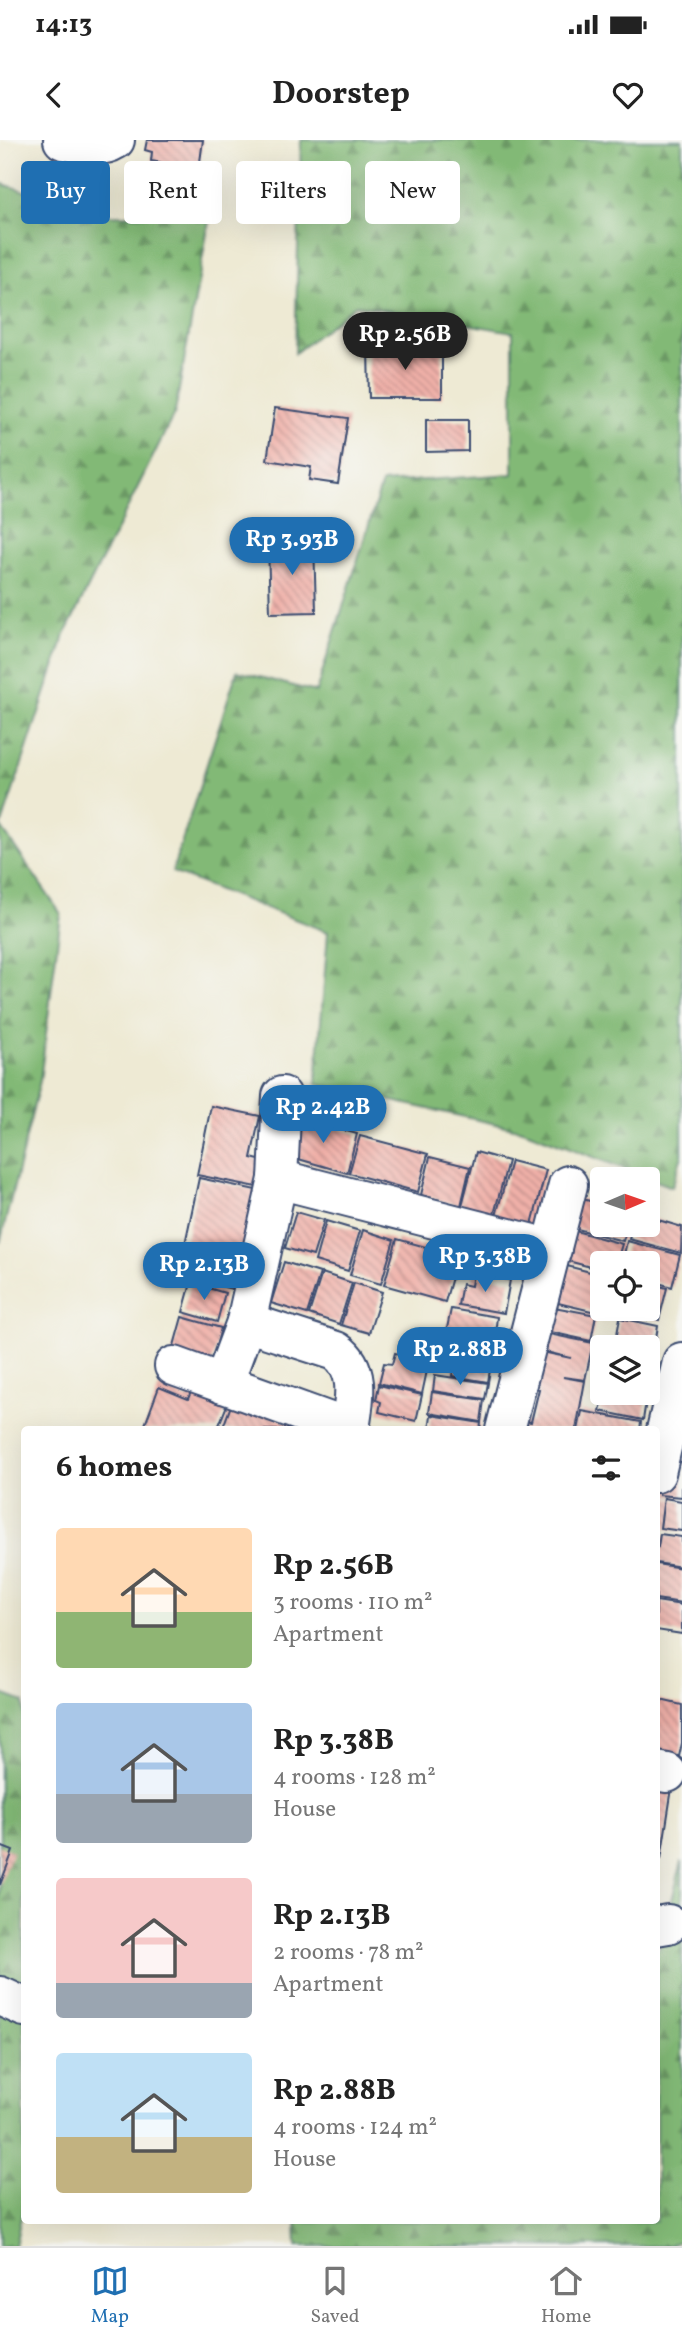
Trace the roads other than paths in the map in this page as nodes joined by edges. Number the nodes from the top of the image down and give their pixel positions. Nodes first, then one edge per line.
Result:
1 (63, 140) edge
2 (115, 140) edge
3 (282, 1096) dead end
4 (278, 1179) junction
5 (568, 1185) dead end
6 (552, 1248) junction
7 (246, 1322) junction
8 (682, 1362) edge
9 (174, 1366) dead end
10 (223, 1384) junction
11 (342, 1426) edge
12 (351, 1426) edge
13 (506, 1426) edge
14 (660, 1456) edge
15 (0, 1996) edge
16 (21, 2006) edge

1 - 2 street
3 - 4 street
4 - 6 street
4 - 7 street
5 - 6 street
6 - 13 street
7 - 10 street
7 - 12 street
8 - 14 street
9 - 10 street
10 - 11 street
15 - 16 street

